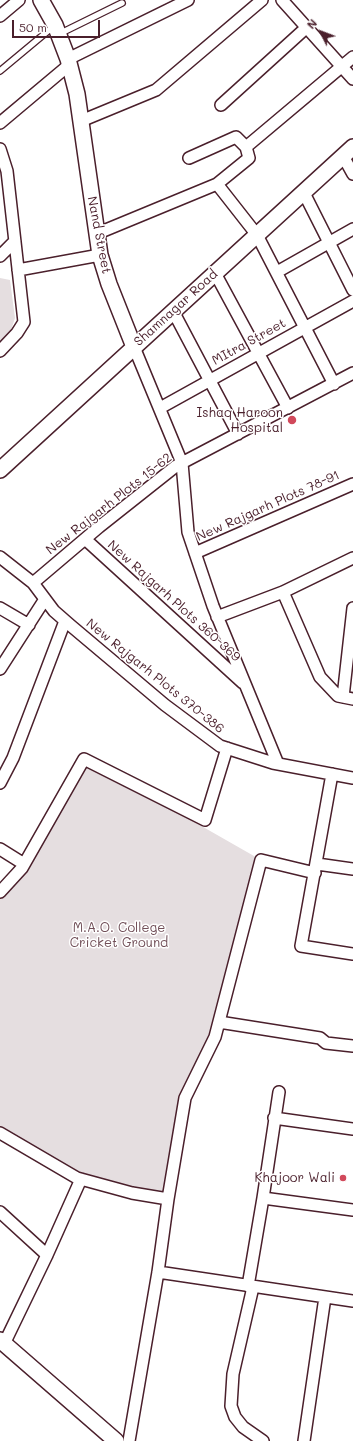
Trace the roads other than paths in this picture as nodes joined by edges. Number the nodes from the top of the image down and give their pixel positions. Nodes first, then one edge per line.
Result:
1 (19, 0) edge
2 (41, 0) edge
3 (188, 0) edge
4 (262, 0) edge
5 (282, 0) edge
6 (122, 3) dead end
7 (0, 16) edge
8 (306, 27) junction
9 (57, 30) junction
10 (353, 57) edge
11 (68, 62) junction
12 (342, 66) junction
13 (0, 71) edge
14 (353, 79) edge
15 (221, 105) dead end
16 (81, 121) junction
17 (0, 123) edge
18 (246, 147) junction
19 (0, 149) edge
20 (348, 152) edge
21 (189, 158) dead end
22 (353, 174) edge
23 (217, 184) junction
24 (304, 193) junction
25 (353, 229) edge
26 (96, 234) junction
27 (257, 235) junction
28 (15, 241) junction
29 (328, 243) junction
30 (100, 255) junction
31 (0, 256) edge
32 (18, 270) junction
33 (277, 272) junction
34 (216, 273) junction
35 (353, 290) edge
36 (353, 301) edge
37 (173, 312) junction
38 (305, 328) junction
39 (134, 346) junction
40 (0, 351) edge
41 (259, 353) junction
42 (353, 373) edge
43 (210, 380) junction
44 (334, 384) junction
45 (160, 408) junction
46 (288, 408) junction
47 (238, 434) junction
48 (182, 464) junction
49 (0, 470) edge
50 (353, 484) edge
51 (85, 539) junction
52 (195, 553) junction
53 (0, 557) edge
54 (353, 558) edge
55 (33, 583) junction
56 (283, 592) junction
57 (45, 599) junction
58 (0, 608) edge
59 (353, 608) edge
60 (217, 617) junction
61 (65, 621) junction
62 (28, 625) junction
63 (0, 669) edge
64 (244, 684) junction
65 (348, 698) edge
66 (227, 748) junction
67 (278, 764) junction
68 (332, 774) junction
69 (353, 778) edge
70 (0, 783) edge
71 (0, 849) edge
72 (24, 864) junction
73 (316, 868) junction
74 (353, 869) edge
75 (0, 892) edge
76 (353, 954) edge
77 (219, 1022) junction
78 (353, 1046) edge
79 (279, 1092) dead end
80 (274, 1118) junction
81 (353, 1129) edge
82 (0, 1133) edge
83 (81, 1179) junction
84 (263, 1198) junction
85 (168, 1199) junction
86 (353, 1210) edge
87 (0, 1212) edge
88 (47, 1255) junction
89 (158, 1272) junction
90 (250, 1286) junction
91 (325, 1297) junction
92 (353, 1301) edge
93 (2, 1342) edge
94 (116, 1441) edge
95 (129, 1441) edge
96 (263, 1441) edge
97 (304, 1441) edge

1 - 7 street
2 - 9 main road, Nand Street
3 - 11 street
4 - 16 street
5 - 8 street
6 - 9 lane
8 - 12 street
8 - 15 street
9 - 11 main road, Nand Street
9 - 13 lane
10 - 12 street
11 - 16 main road, Nand Street
11 - 17 street
12 - 14 street
12 - 18 street
16 - 26 main road, Nand Street
18 - 21 street
18 - 23 street
19 - 28 street
20 - 22 street
20 - 24 main road, Shamnagar Road
23 - 26 street
23 - 27 street
24 - 27 main road, Shamnagar Road
24 - 29 street
25 - 29 street
26 - 30 main road, Nand Street
27 - 33 street
27 - 34 main road, Shamnagar Road
28 - 31 street
28 - 32 street
29 - 33 street
29 - 35 street
30 - 32 street
30 - 39 main road, Nand Street
32 - 40 street
33 - 38 street
34 - 37 main road, Shamnagar Road
34 - 41 street
36 - 38 street, MItra Street
37 - 39 main road, Shamnagar Road
37 - 43 street
38 - 41 street, MItra Street
38 - 44 street
39 - 45 street, Nand Street
39 - 49 main road, Shamnagar Road
41 - 43 street, MItra Street
41 - 46 street
42 - 44 street, New Rajgarh Plots 15-62
43 - 45 street, MItra Street
43 - 47 street
44 - 46 street, New Rajgarh Plots 15-62
45 - 48 street, Nand Street
46 - 47 street, New Rajgarh Plots 15-62
47 - 48 street, New Rajgarh Plots 15-62
48 - 51 street, New Rajgarh Plots 15-62
48 - 52 street, Nand Street
50 - 52 street, New Rajgarh Plots 78-91
51 - 55 street, New Rajgarh Plots 15-62
51 - 64 street, New Rajgarh Plots 360-369
52 - 60 street, Nand Street
53 - 55 street, New Rajgarh Plots 370-386
54 - 56 street
55 - 57 street, New Rajgarh Plots 370-386
56 - 60 street
56 - 65 street
57 - 61 street, New Rajgarh Plots 370-386
57 - 62 street
58 - 62 street
59 - 65 street
60 - 64 street, Nand Street
61 - 66 street, New Rajgarh Plots 370-386
61 - 70 street
62 - 63 street
64 - 67 street, Nand Street
66 - 67 street, New Rajgarh Plots 370-386
66 - 72 street
67 - 68 street, New Rajgarh Plots 370-386
68 - 69 street, New Rajgarh Plots 370-386
68 - 73 street
71 - 72 street
72 - 75 street
73 - 74 street
73 - 76 street
73 - 77 street
77 - 78 street
77 - 85 street
79 - 80 street
80 - 81 street
80 - 84 street
82 - 83 street
83 - 85 street
83 - 88 street
84 - 86 street
84 - 90 street
85 - 89 street
87 - 88 street
88 - 93 street
89 - 90 street
89 - 95 street
90 - 91 street
90 - 96 street
91 - 92 street
91 - 97 street
93 - 94 main road

